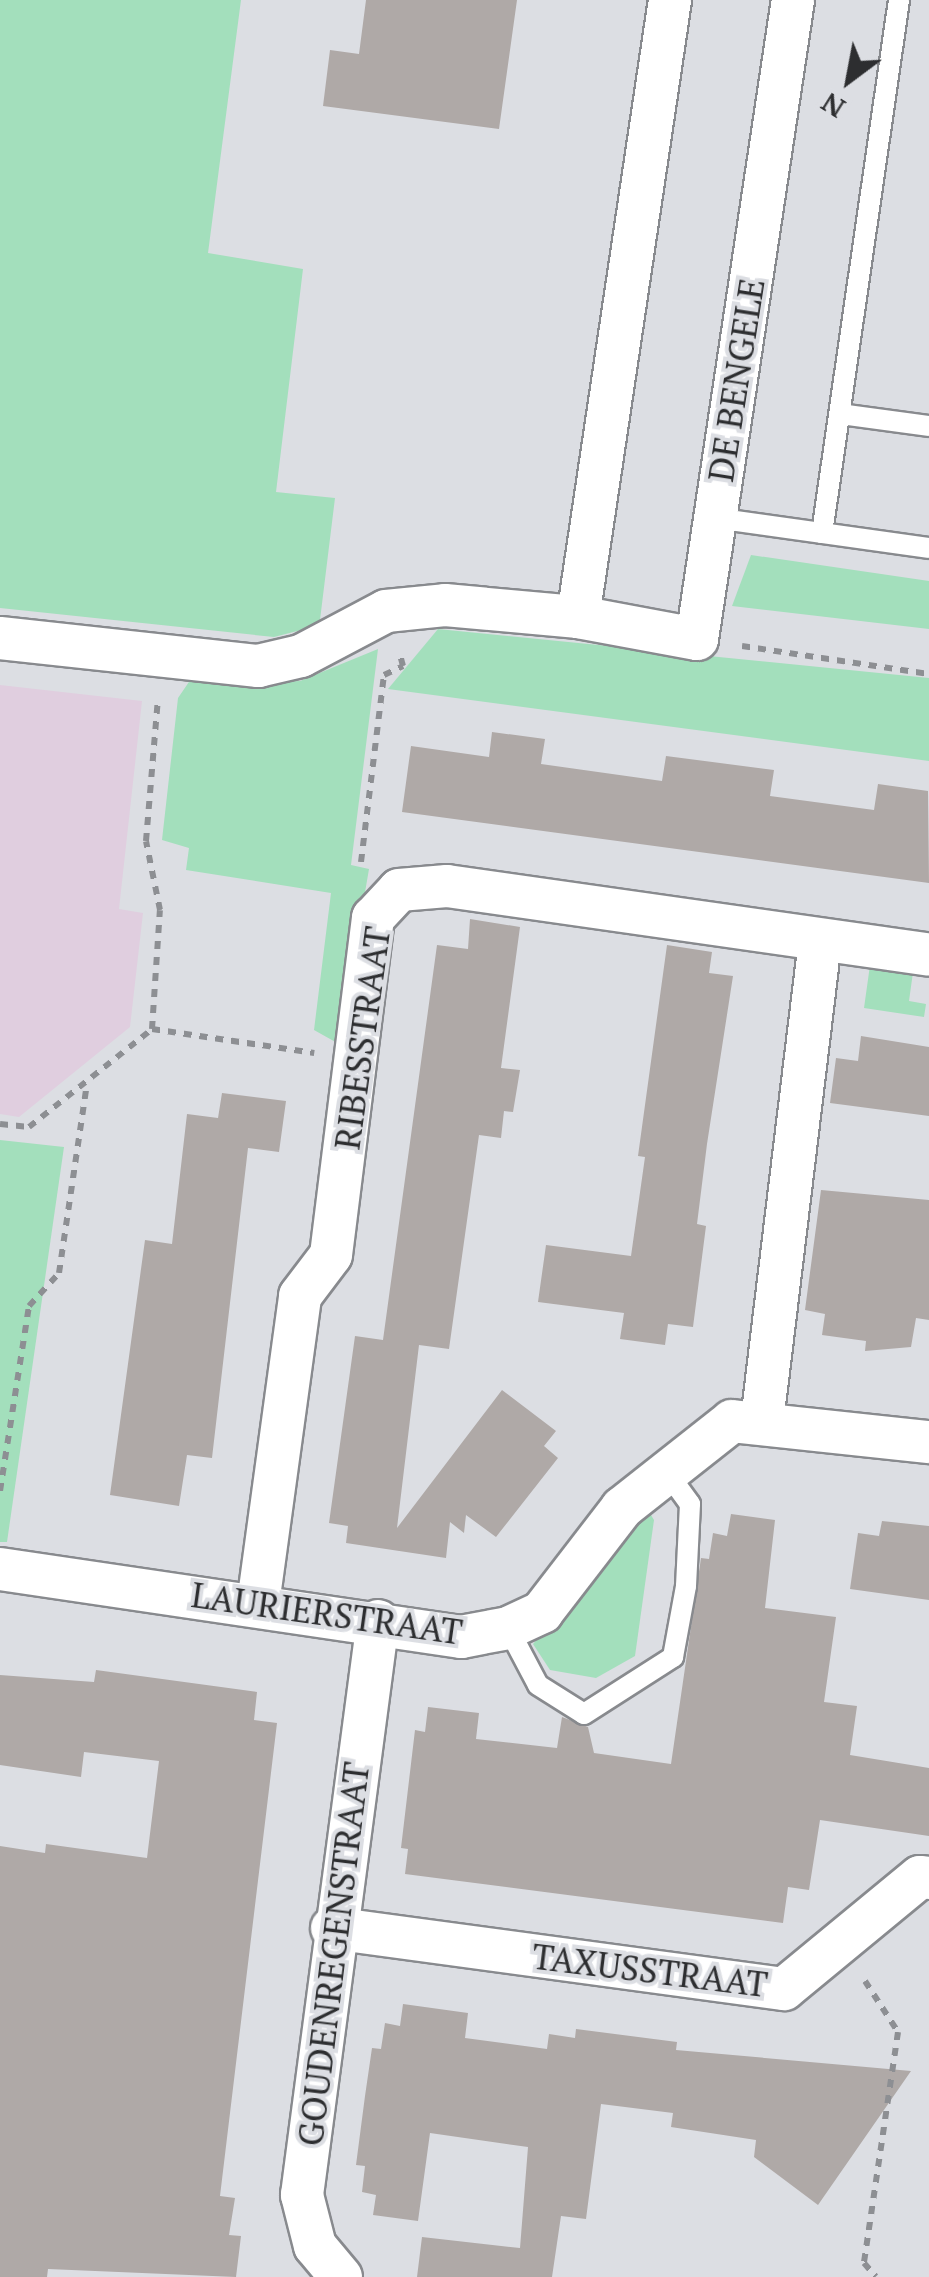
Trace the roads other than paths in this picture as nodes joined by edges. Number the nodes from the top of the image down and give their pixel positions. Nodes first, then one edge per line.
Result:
1 (670, 0) edge
2 (793, 0) edge
3 (900, 0) edge
4 (840, 414) junction
5 (929, 426) edge
6 (715, 518) junction
7 (822, 533) junction
8 (929, 548) edge
9 (578, 617) junction
10 (0, 638) edge
11 (820, 940) junction
12 (929, 955) edge
13 (762, 1420) junction
14 (929, 1442) edge
15 (665, 1469) junction
16 (0, 1569) edge
17 (258, 1604) junction
18 (378, 1622) junction
19 (508, 1628) junction
20 (929, 1878) edge
21 (332, 1928) junction
22 (340, 2277) edge

1 - 9 street
2 - 6 street, DE BENGELE
3 - 4 lane
4 - 5 lane
4 - 7 lane
6 - 7 lane
6 - 9 street, DE BENGELE
7 - 8 lane
9 - 10 street
11 - 12 street, RIBESSTRAAT
11 - 13 street
11 - 17 street, RIBESSTRAAT
13 - 14 street, LAURIERSTRAAT
13 - 15 street, LAURIERSTRAAT
15 - 19 street, LAURIERSTRAAT
15 - 19 lane
16 - 17 street, LAURIERSTRAAT
17 - 18 street, LAURIERSTRAAT
18 - 19 street, LAURIERSTRAAT
18 - 21 street, GOUDENREGENSTRAAT
20 - 21 street, TAXUSSTRAAT
21 - 22 street, GOUDENREGENSTRAAT

